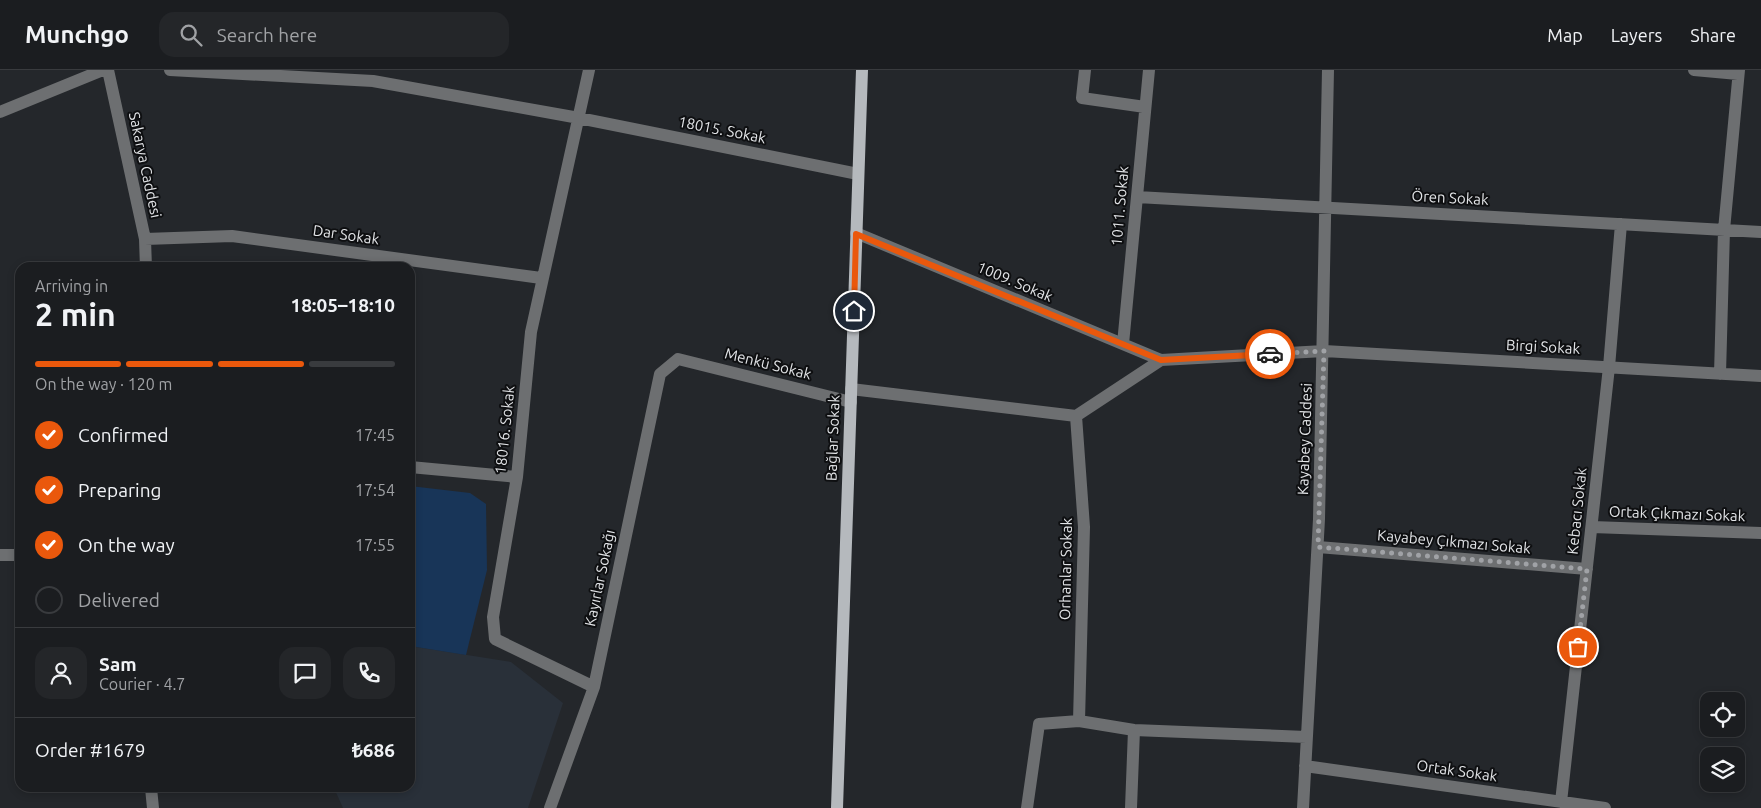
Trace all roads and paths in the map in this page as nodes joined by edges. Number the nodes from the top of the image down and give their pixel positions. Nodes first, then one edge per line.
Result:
1 (103, 70) edge
2 (108, 70) edge
3 (170, 70) edge
4 (589, 70) edge
5 (862, 70) edge
6 (1085, 70) edge
7 (1149, 70) edge
8 (1328, 70) edge
9 (1694, 70) edge
10 (1739, 72) edge
11 (1145, 107) junction
12 (0, 112) edge
13 (579, 118) junction
14 (858, 174) junction
15 (1137, 197) junction
16 (1324, 207) junction
17 (1621, 224) junction
18 (1724, 230) junction
19 (1761, 232) edge
20 (856, 234) junction
21 (145, 239) junction
22 (146, 262) edge
23 (541, 278) junction
24 (1123, 344) junction
25 (1324, 351) junction
26 (678, 359) joint
27 (1161, 360) junction
28 (1609, 368) junction
29 (1720, 374) junction
30 (1761, 376) edge
31 (851, 388) junction
32 (851, 402) junction
33 (1076, 416) junction
34 (415, 467) edge
35 (517, 477) junction
36 (1592, 527) junction
37 (1761, 533) edge
38 (1318, 547) junction
39 (15, 555) edge
40 (0, 556) edge
41 (1587, 569) junction
42 (594, 688) junction
43 (1079, 721) junction
44 (1134, 730) junction
45 (1306, 737) junction
46 (1305, 766) junction
47 (152, 792) edge
48 (1561, 802) junction
49 (153, 808) edge
50 (550, 808) edge
51 (837, 808) edge
52 (1027, 808) edge
53 (1131, 808) edge
54 (1303, 808) edge
55 (1605, 808) edge

1 - 12 street
2 - 21 street, Sakarya Caddesi
3 - 13 street, 18015. Sokak
4 - 13 street, 18016. Sokak
5 - 14 main road, Bağlar Sokak
6 - 11 street
7 - 11 street, 1011. Sokak
8 - 16 street, Kayabey Caddesi
9 - 10 street
10 - 18 street
11 - 15 street, 1011. Sokak
13 - 14 street, 18015. Sokak
13 - 23 street, 18016. Sokak
14 - 20 main road, Bağlar Sokak
15 - 16 street, Ören Sokak
15 - 24 street, 1011. Sokak
16 - 17 street, Ören Sokak
16 - 25 street, Kayabey Caddesi
17 - 18 street, Ören Sokak
17 - 28 street, Kebacı Sokak
18 - 19 street, Ören Sokak
18 - 29 street
20 - 24 street, 1009. Sokak
20 - 31 main road, Bağlar Sokak
21 - 22 street, Sakarya Caddesi
21 - 23 street, Dar Sokak
23 - 35 street, 18016. Sokak
24 - 27 street, 1009. Sokak
25 - 27 street, Birgi Sokak
25 - 28 street, Birgi Sokak
25 - 38 street, Kayabey Caddesi
26 - 32 street, Menkü Sokak
26 - 42 street, Kayırlar Sokağı
27 - 33 street
28 - 29 street, Birgi Sokak
28 - 36 street, Kebacı Sokak
29 - 30 street, Birgi Sokak
31 - 32 main road, Bağlar Sokak
31 - 33 street
32 - 51 main road, Bağlar Sokak
33 - 43 street, Orhanlar Sokak
34 - 35 street
35 - 42 street, 18016. Sokak
36 - 37 street, Ortak Çıkmazı Sokak
36 - 41 street, Kebacı Sokak
38 - 41 street, Kayabey Çıkmazı Sokak
38 - 45 street, Kayabey Caddesi
39 - 40 street
41 - 48 street, Kebacı Sokak
42 - 50 street, Kayırlar Sokağı
43 - 44 street
43 - 52 street
44 - 45 street
44 - 53 street
45 - 46 street, Kayabey Caddesi
46 - 48 street, Ortak Sokak
46 - 54 street, Kayabey Caddesi
47 - 49 street
48 - 55 street, Ortak Sokak

